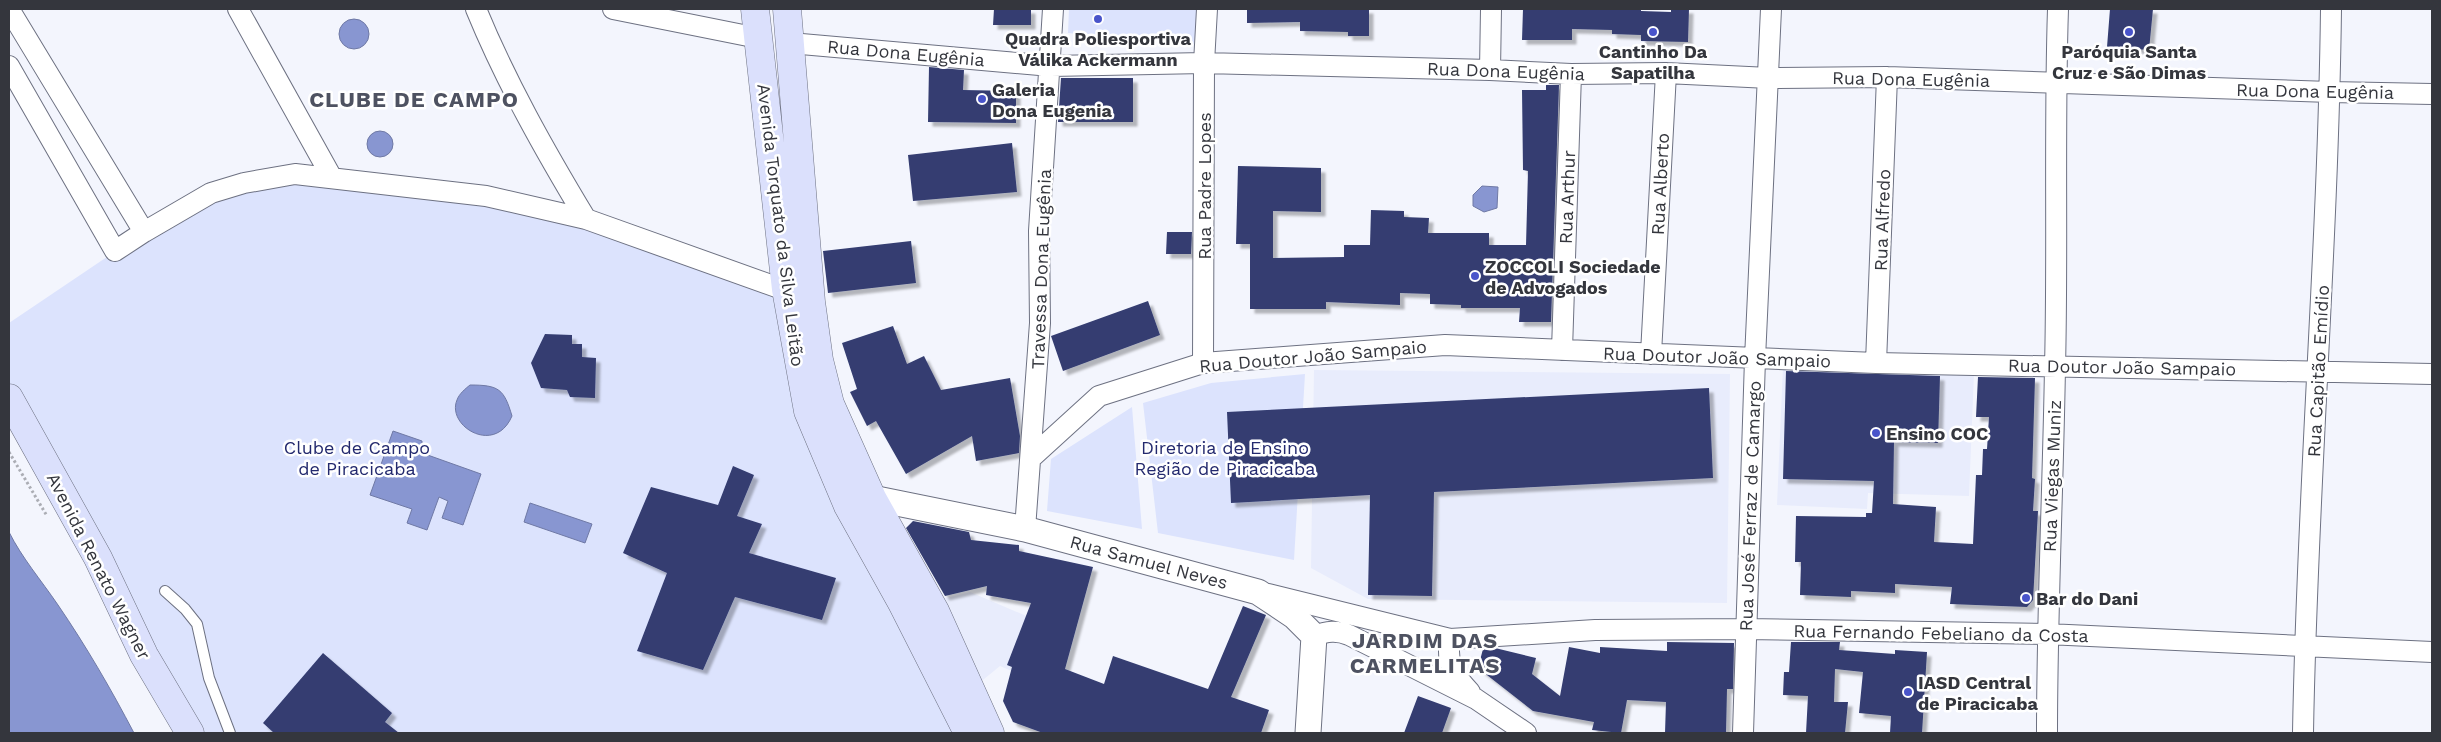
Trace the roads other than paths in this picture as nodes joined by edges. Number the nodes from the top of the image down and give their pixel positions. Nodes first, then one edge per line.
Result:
1 (10, 9) edge
2 (238, 9) edge
3 (476, 9) edge
4 (613, 9) edge
5 (757, 9) edge
6 (787, 9) edge
7 (1053, 9) edge
8 (1207, 9) edge
9 (1491, 9) edge
10 (1771, 9) edge
11 (2058, 9) edge
12 (2331, 9) edge
13 (758, 38) junction
14 (790, 43) junction
15 (1204, 63) junction
16 (9, 66) edge
17 (1051, 66) junction
18 (1490, 70) junction
19 (1666, 73) junction
20 (1571, 74) junction
21 (1887, 77) junction
22 (1769, 78) junction
23 (2055, 83) junction
24 (2330, 92) junction
25 (2432, 94) edge
26 (331, 176) junction
27 (586, 219) junction
28 (144, 232) junction
29 (786, 289) junction
30 (811, 302) junction
31 (1562, 350) junction
32 (1651, 354) junction
33 (1755, 359) junction
34 (1203, 363) junction
35 (1876, 363) junction
36 (2056, 366) junction
37 (2319, 371) junction
38 (2432, 374) edge
39 (9, 398) edge
40 (1032, 457) junction
41 (860, 502) junction
42 (1025, 530) junction
43 (165, 590) dead end
44 (1258, 592) junction
45 (1745, 629) junction
46 (2047, 634) junction
47 (1314, 636) junction
48 (1450, 639) junction
49 (2304, 647) junction
50 (2432, 652) edge
51 (1476, 699) junction
52 (190, 733) edge
53 (230, 733) edge
54 (968, 733) edge
55 (990, 733) edge
56 (1308, 733) edge
57 (1526, 733) edge
58 (1743, 733) edge
59 (2047, 733) edge
60 (2303, 733) edge

1 - 28 street
2 - 26 street
3 - 27 street
4 - 13 street
5 - 13 main road, Avenida Torquato da Silva Leitão
5 - 14 main road
6 - 14 main road, Avenida Torquato da Silva Leitão
7 - 17 street, Travessa Dona Eugênia
8 - 15 street, Rua Padre Lopes
9 - 18 street
10 - 22 street, Rua José Ferraz de Camargo
11 - 23 street, Rua Viegas Muniz
12 - 24 street, Rua Capitão Emídio
13 - 29 main road, Avenida Torquato da Silva Leitão
14 - 17 street, Rua Dona Eugênia
14 - 30 main road, Avenida Torquato da Silva Leitão
15 - 17 street, Rua Dona Eugênia
15 - 18 street, Rua Dona Eugênia
15 - 34 street, Rua Padre Lopes
16 - 28 street
17 - 40 street, Travessa Dona Eugênia
18 - 20 street, Rua Dona Eugênia
19 - 20 street, Rua Dona Eugênia
19 - 22 street, Rua Dona Eugênia
19 - 32 street, Rua Alberto
20 - 31 street, Rua Arthur
21 - 22 street, Rua Dona Eugênia
21 - 23 street, Rua Dona Eugênia
21 - 35 street, Rua Alfredo
22 - 33 street, Rua José Ferraz de Camargo
23 - 24 street, Rua Dona Eugênia
23 - 36 street, Rua Viegas Muniz
24 - 25 street, Rua Dona Eugênia
24 - 37 street, Rua Capitão Emídio
26 - 27 street
26 - 28 street
27 - 29 street
29 - 30 street
29 - 41 main road, Avenida Torquato da Silva Leitão
30 - 41 main road, Avenida Torquato da Silva Leitão
31 - 32 street, Rua Doutor João Sampaio
31 - 34 street, Rua Doutor João Sampaio
32 - 33 street, Rua Doutor João Sampaio
33 - 35 street, Rua Doutor João Sampaio
33 - 45 street, Rua José Ferraz de Camargo
34 - 40 street, Rua Doutor João Sampaio
35 - 36 street, Rua Doutor João Sampaio
36 - 37 street, Rua Doutor João Sampaio
36 - 46 street, Rua Viegas Muniz
37 - 38 street, Rua Doutor João Sampaio
37 - 49 street, Rua Capitão Emídio
39 - 52 main road, Avenida Renato Wagner
40 - 42 street, Travessa Dona Eugênia
41 - 42 street, Rua Samuel Neves
41 - 54 main road, Avenida Torquato da Silva Leitão
41 - 55 main road, Avenida Torquato da Silva Leitão
42 - 44 street, Rua Samuel Neves
43 - 53 lane
44 - 47 street
44 - 48 street, Rua Samuel Neves
45 - 46 street, Rua Fernando Febeliano da Costa
45 - 48 street, Rua Fernando Febeliano da Costa
45 - 58 street, Rua José Ferraz de Camargo
46 - 49 street, Rua Fernando Febeliano da Costa
46 - 59 street, Rua Viegas Muniz
47 - 51 street
47 - 56 street
48 - 51 street
49 - 50 street, Rua Fernando Febeliano da Costa
49 - 60 street, Rua Capitão Emídio
51 - 57 street

